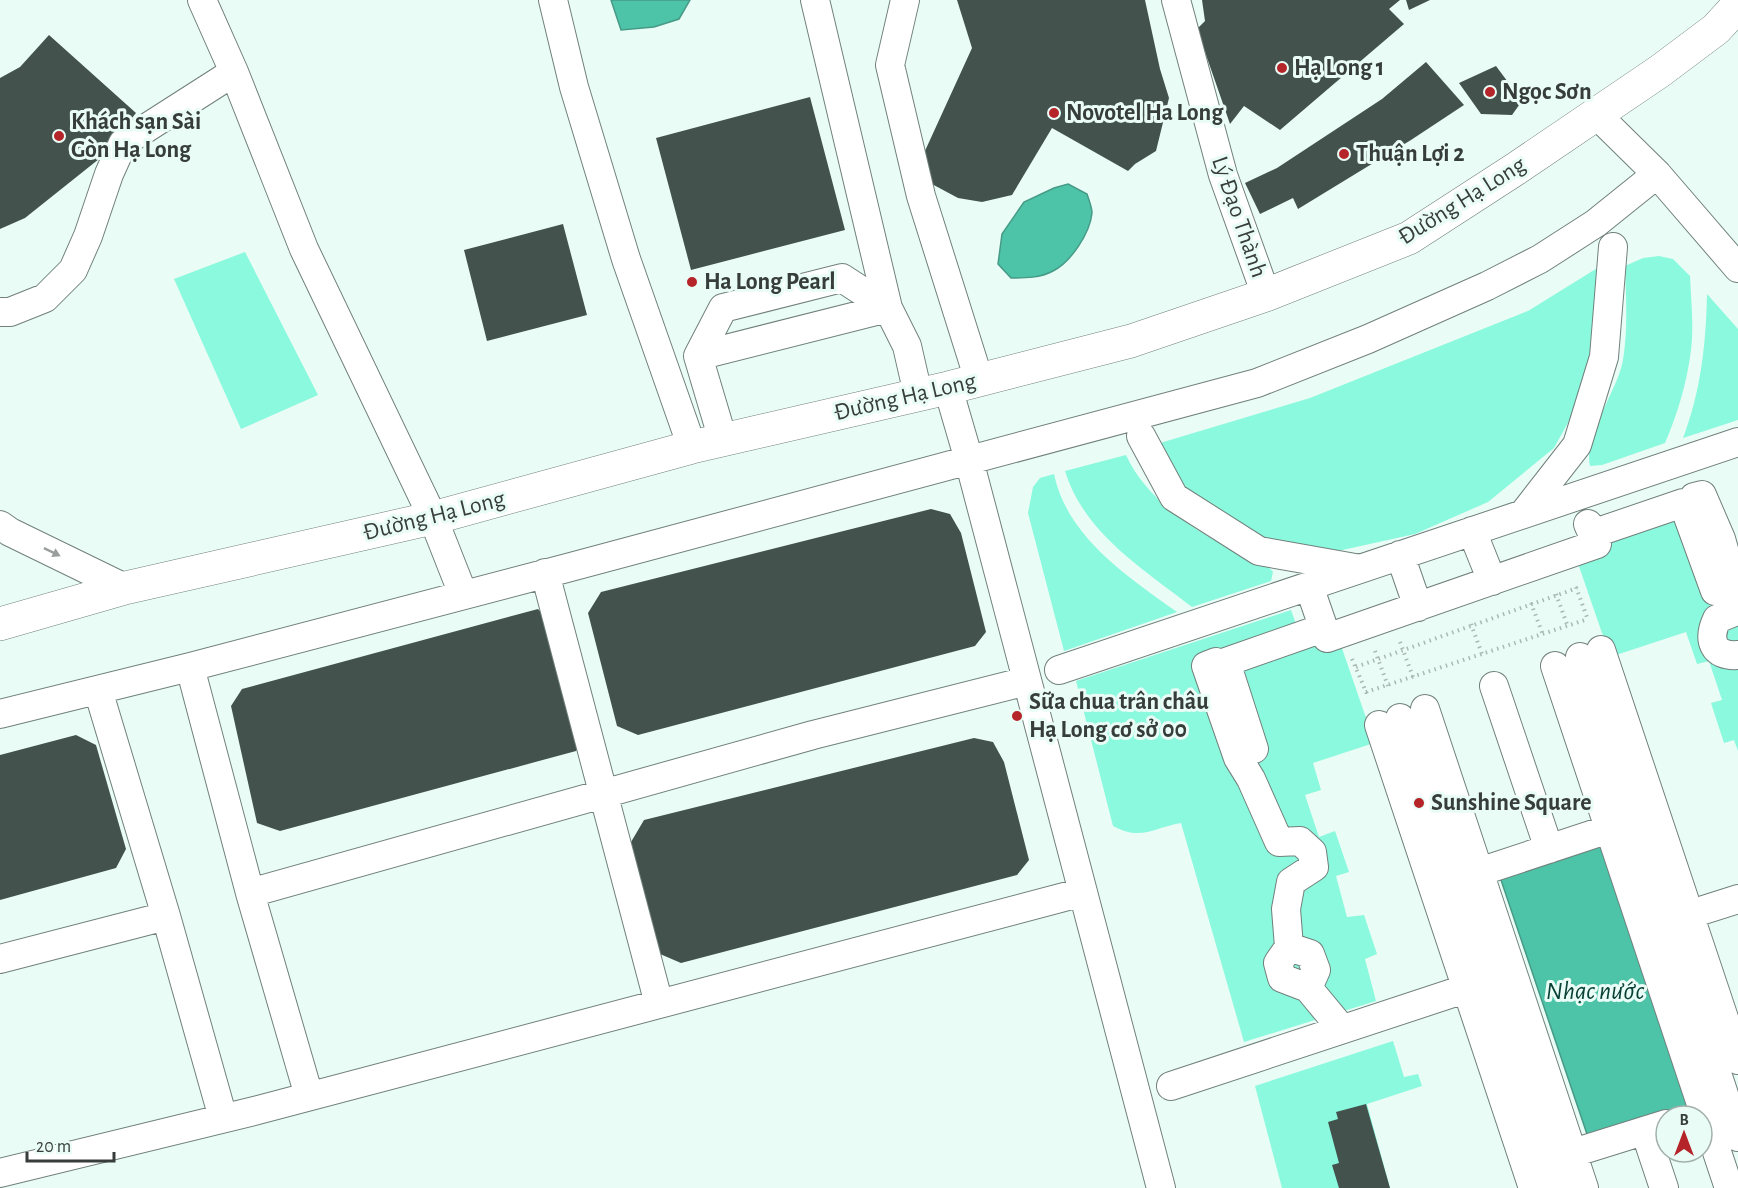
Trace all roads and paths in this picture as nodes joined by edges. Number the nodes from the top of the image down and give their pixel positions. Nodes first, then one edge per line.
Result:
1 (202, 0) edge
2 (553, 0) edge
3 (815, 0) edge
4 (905, 0) edge
5 (1176, 0) edge
6 (1738, 5) edge
7 (234, 72) junction
8 (1596, 114) junction
9 (1657, 174) junction
10 (1613, 247) dead end
11 (1738, 268) edge
12 (1266, 296) junction
13 (888, 308) junction
14 (0, 312) edge
15 (698, 356) junction
16 (948, 387) junction
17 (1141, 436) dead end
18 (723, 440) junction
19 (1738, 442) edge
20 (692, 447) junction
21 (969, 460) junction
22 (1574, 496) junction
23 (1524, 513) junction
24 (433, 518) junction
25 (0, 525) edge
26 (1472, 531) junction
27 (1592, 534) junction
28 (1400, 555) junction
29 (1542, 563) junction
30 (1359, 569) junction
31 (545, 573) junction
32 (1492, 581) junction
33 (1309, 586) junction
34 (125, 588) junction
35 (1577, 588) junction
36 (1459, 593) junction
37 (463, 594) junction
38 (1556, 595) junction
39 (1531, 604) junction
40 (1418, 607) junction
41 (1737, 607) edge
42 (1588, 619) junction
43 (0, 624) edge
44 (1355, 626) junction
45 (1471, 626) junction
46 (1568, 626) junction
47 (1543, 634) junction
48 (1403, 650) junction
49 (1482, 654) junction
50 (1738, 655) edge
51 (1578, 658) junction
52 (1378, 659) junction
53 (190, 667) junction
54 (1356, 667) junction
55 (1059, 670) dead end
56 (1413, 677) junction
57 (1027, 681) junction
58 (1388, 685) junction
59 (1494, 686) joint
60 (98, 690) junction
61 (1366, 692) junction
62 (0, 714) edge
63 (1401, 717) junction
64 (603, 794) junction
65 (1609, 829) junction
66 (1549, 849) junction
67 (1479, 872) junction
68 (1083, 892) junction
69 (249, 893) junction
70 (1738, 898) edge
71 (166, 916) junction
72 (1666, 922) junction
73 (0, 959) edge
74 (1489, 981) junction
75 (659, 1004) junction
76 (1342, 1029) junction
77 (1738, 1060) edge
78 (1171, 1086) dead end
79 (309, 1096) junction
80 (1695, 1104) edge
81 (223, 1119) junction
82 (1654, 1127) edge
83 (1738, 1137) edge
84 (1573, 1153) junction
85 (1714, 1153) edge
86 (1660, 1164) edge
87 (0, 1173) edge
88 (1161, 1188) edge
89 (1533, 1188) edge
90 (1555, 1188) edge
91 (1584, 1188) edge
92 (1664, 1188) edge
93 (1729, 1188) edge

1 - 7 street
2 - 20 street
3 - 13 street
4 - 16 street
5 - 12 street, Lý Đạo Thành
6 - 8 main road, Đường Hạ Long
7 - 14 street
7 - 24 street
8 - 9 street
8 - 12 main road, Đường Hạ Long
9 - 11 street
9 - 21 street
10 - 23 street
12 - 16 main road, Đường Hạ Long
13 - 15 street
13 - 15 street
13 - 16 street
15 - 18 street
16 - 18 main road, Đường Hạ Long
16 - 21 street
17 - 30 street
18 - 20 main road, Đường Hạ Long
19 - 22 street
20 - 24 main road, Đường Hạ Long
21 - 31 street
21 - 57 street
22 - 23 street
22 - 27 street
23 - 26 street
24 - 34 main road, Đường Hạ Long
24 - 37 street
25 -> 34 street
26 - 28 street
26 - 32 street
27 - 29 street
27 - 41 street
28 - 30 street
28 - 40 street
29 - 32 street
29 - 35 path
29 - 38 path
29 - 39 path
30 - 33 street
31 - 37 street
31 - 64 street
32 - 36 street
33 - 44 street
33 - 55 street
34 - 43 main road, Đường Hạ Long
35 - 38 path
35 - 42 path
36 - 40 street
36 - 45 path
37 - 53 street
38 - 39 path
38 - 46 path
39 - 45 path
39 - 47 path
40 - 44 street
41 - 50 street
42 - 46 path
42 - 51 path
44 - 48 path
44 - 52 path
44 - 54 path
44 - 76 street
45 - 48 path
45 - 49 path
46 - 47 path
46 - 51 path
47 - 49 path
47 - 51 path
48 - 52 path
48 - 56 path
49 - 56 path
49 - 59 path
51 - 65 street
51 - 72 street
52 - 54 path
52 - 58 path
53 - 60 street
53 - 69 street
54 - 61 path
56 - 58 path
56 - 63 path
57 - 64 street
57 - 68 street
58 - 61 path
58 - 63 path
59 - 66 street
60 - 62 street
60 - 71 street
61 - 63 path
63 - 67 street
63 - 74 street
64 - 69 street
64 - 75 street
65 - 66 street
65 - 72 street
66 - 67 street
67 - 74 street
68 - 75 street
68 - 88 street
69 - 79 street
70 - 72 street
71 - 73 street
71 - 81 street
72 - 77 street
72 - 80 street
72 - 83 street
74 - 76 street
74 - 84 street
74 - 89 street
74 - 90 street
75 - 79 street
76 - 78 street
79 - 81 street
81 - 87 street
82 - 84 street
84 - 91 street
85 - 93 street
86 - 92 street

